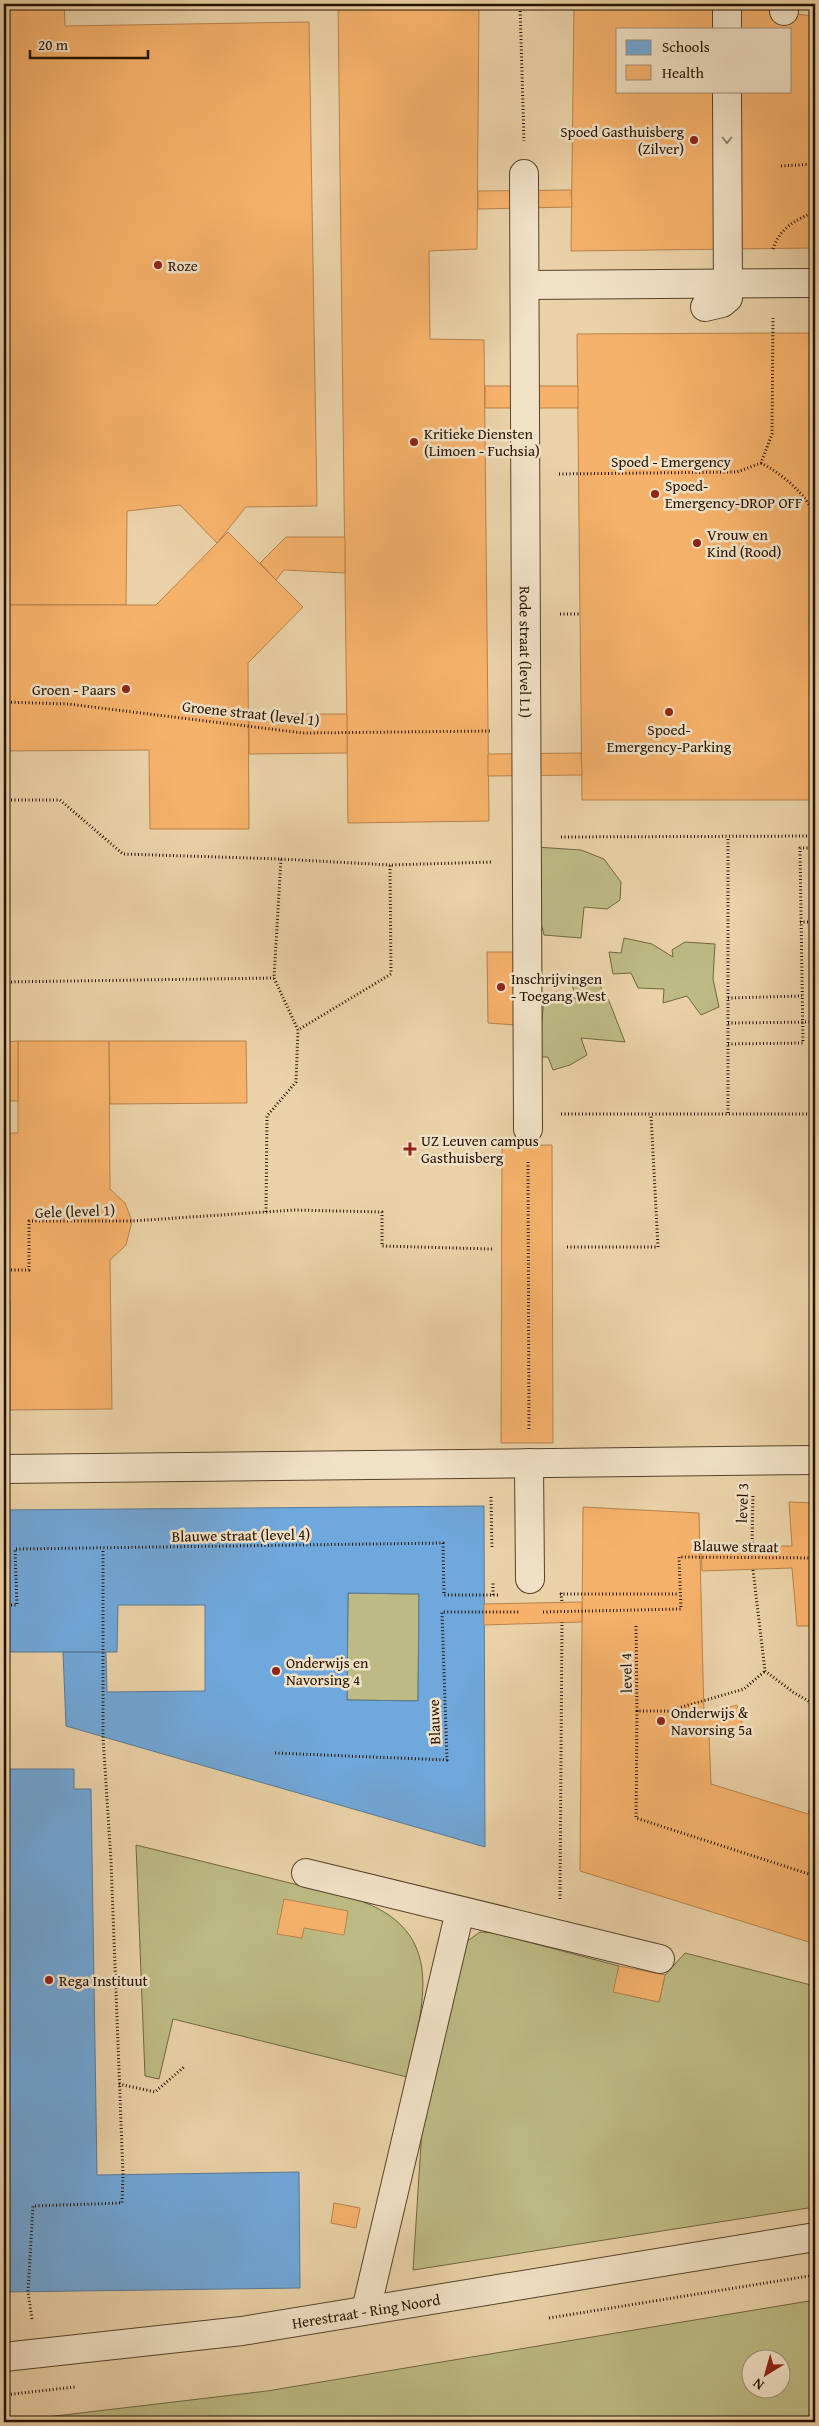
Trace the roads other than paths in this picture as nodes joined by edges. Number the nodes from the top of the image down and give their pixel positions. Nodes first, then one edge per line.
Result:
1 (727, 4) edge
2 (727, 28) edge
3 (727, 92) edge
4 (524, 174) road end
5 (815, 283) edge
6 (525, 285) junction
7 (705, 307) dead end
8 (528, 1122) road end
9 (815, 1460) edge
10 (529, 1463) junction
11 (4, 1469) edge
12 (530, 1579) dead end
13 (306, 1873) dead end
14 (460, 1911) junction
15 (660, 1959) dead end
16 (815, 2237) edge
17 (366, 2310) junction
18 (4, 2357) edge

1 - 2 street
3 -> 7 street
4 - 6 street, Rode straat (level L1)
5 - 6 street
6 - 8 street, Rode straat (level L1)
9 - 10 street
10 - 11 street
10 - 12 street
13 - 14 street
14 - 15 street
14 - 17 street
16 - 17 street, Herestraat - Ring Noord
17 - 18 street, Herestraat - Ring Noord

